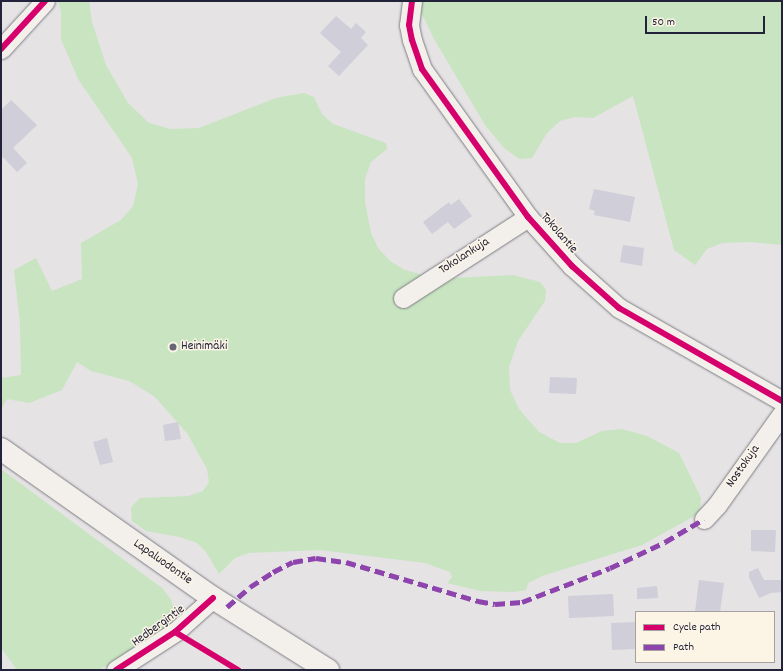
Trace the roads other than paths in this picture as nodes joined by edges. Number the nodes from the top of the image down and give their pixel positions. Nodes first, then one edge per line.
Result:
1 (45, 1) edge
2 (412, 1) edge
3 (1, 49) edge
4 (528, 216) junction
5 (403, 298) dead end
6 (782, 401) edge
7 (782, 414) edge
8 (1, 449) edge
9 (704, 519) dead end
10 (213, 598) junction
11 (116, 670) edge
12 (328, 670) edge

1 - 3 street
2 - 4 street, Tokolantie
4 - 5 street, Tokolankuja
4 - 6 street, Tokolantie
7 - 9 street, Nostokuja
8 - 10 main road, Lapaluodontie
10 - 11 street, Hedbergintie
10 - 12 main road, Lapaluodontie

